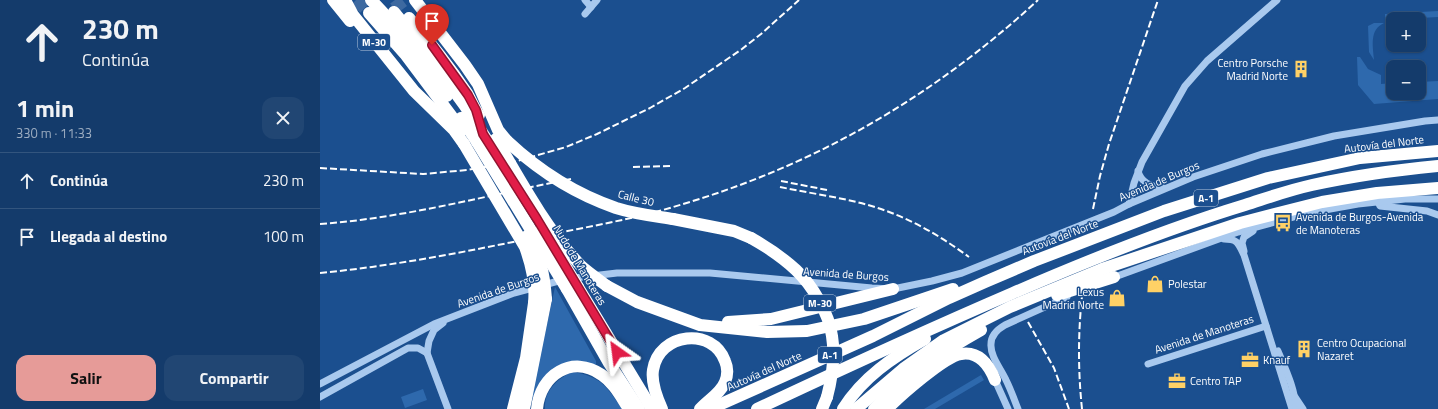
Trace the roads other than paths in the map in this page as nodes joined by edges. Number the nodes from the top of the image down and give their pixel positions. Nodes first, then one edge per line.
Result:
1 (333, 0) edge
2 (345, 0) edge
3 (371, 0) tunnel mouth
4 (382, 0) edge
5 (404, 0) tunnel mouth
6 (415, 0) edge
7 (585, 0) edge
8 (597, 0) edge
9 (1277, 0) edge
10 (591, 7) junction
11 (404, 12) tunnel mouth
12 (369, 13) tunnel mouth
13 (585, 14) dead end
14 (423, 101) junction
15 (1438, 120) edge
16 (482, 140) junction
17 (1438, 151) edge
18 (1438, 166) edge
19 (1138, 171) junction
20 (1166, 188) junction
21 (1438, 188) edge
22 (1438, 193) edge
23 (1377, 197) junction
24 (1438, 199) edge
25 (1129, 204) junction
26 (1438, 215) edge
27 (1268, 223) junction
28 (1220, 238) junction
29 (1157, 252) junction
30 (546, 255) junction
31 (1244, 255) junction
32 (1114, 277) junction
33 (985, 282) junction
34 (572, 288) junction
35 (893, 289) junction
36 (1054, 296) junction
37 (540, 300) junction
38 (984, 306) junction
39 (677, 317) junction
40 (446, 320) junction
41 (1266, 326) junction
42 (427, 353) junction
43 (1276, 360) junction
44 (1148, 364) dead end
45 (995, 380) joint
46 (320, 384) edge
47 (320, 397) edge
48 (1295, 397) junction
49 (870, 405) edge
50 (652, 406) edge
51 (448, 409) edge
52 (513, 409) edge
53 (524, 409) edge
54 (537, 409) edge
55 (629, 409) edge
56 (700, 409) edge
57 (710, 409) edge
58 (757, 409) edge
59 (822, 409) edge
60 (843, 409) edge
61 (856, 409) edge
62 (887, 409) edge
63 (1008, 409) edge
64 (1018, 409) edge
65 (1292, 409) edge
66 (1296, 409) edge
67 (1304, 409) edge

1 - 14 highway
2 - 14 highway, Calle 30 / M-30
3 - 16 highway
4 - 16 highway
5 - 16 highway
6 - 16 highway, Calle 30 / M-30
7 - 10 street
8 - 10 street
9 - 19 street
10 - 13 street
11 - 16 highway
12 - 16 highway
14 - 16 highway, Calle 30 / M-30
15 - 20 street, Avenida de Burgos
16 - 30 highway, bridge
16 - 30 highway, bridge
16 - 34 highway, Nudo de Manoteras, bridge
16 - 37 highway, Calle 30 / M-30, bridge
16 - 37 highway, bridge
16 - 39 highway, bridge
16 - 59 highway, Calle 30 / M-30, bridge
17 - 33 highway, Autovía del Norte / A-1
18 - 38 highway, A-1
19 - 20 street
19 - 25 street
20 - 25 street, Avenida de Burgos
21 - 23 highway
22 - 23 highway
23 - 24 street
23 - 26 street
23 - 27 street
23 - 29 highway
25 - 35 street, Avenida de Burgos
27 - 28 street
27 - 31 street, Avenida de Manoteras
28 - 31 street, Avenida de Manoteras
28 - 32 street
29 - 36 highway
29 - 49 highway
30 - 34 highway, Nudo de Manoteras, bridge
31 - 41 street, Avenida de Manoteras
32 - 36 highway
32 - 64 street
33 - 39 highway
33 - 57 highway, Autovía del Norte / A-1
34 - 50 highway, Nudo de Manoteras
35 - 39 highway
35 - 40 street, Avenida de Burgos
36 - 49 highway
37 - 52 highway, M-30
37 - 53 highway
38 - 58 highway, A-1
38 - 60 highway
40 - 42 street
40 - 46 street, Avenida de Burgos
41 - 43 street, Avenida de Manoteras
41 - 44 street, Avenida de Manoteras
41 - 48 street
42 - 47 street
42 - 51 street
43 - 48 street
43 - 65 street, Avenida de Manoteras
45 - 62 highway
45 - 63 street
48 - 66 street
48 - 67 street
49 - 61 highway
50 - 56 highway
54 - 55 highway

